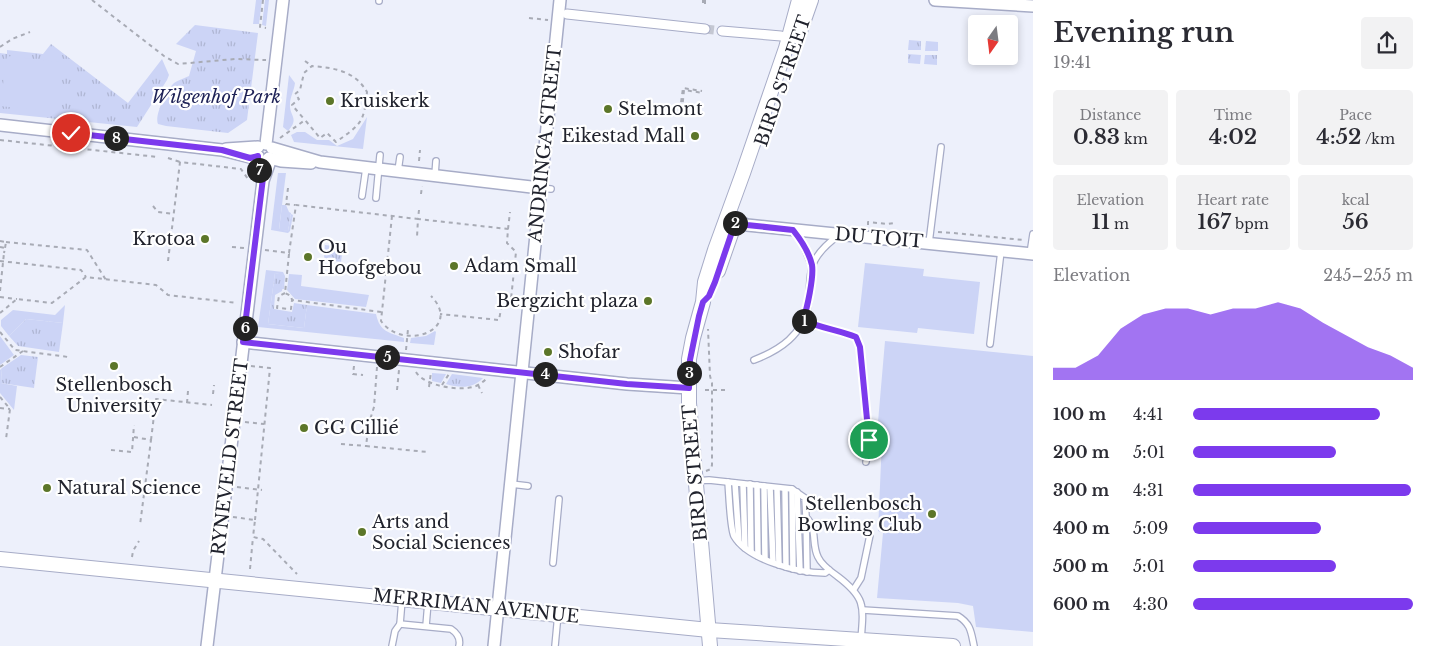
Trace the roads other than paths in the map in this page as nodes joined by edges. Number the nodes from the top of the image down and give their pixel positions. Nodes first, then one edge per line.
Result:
1 (283, 0) edge
2 (560, 0) edge
3 (799, 0) edge
4 (811, 0) edge
5 (935, 0) edge
6 (981, 1) edge
7 (1033, 6) edge
8 (567, 14) dead end
9 (705, 29) tunnel mouth
10 (722, 30) tunnel mouth
11 (780, 36) dead end
12 (0, 125) edge
13 (941, 147) dead end
14 (264, 153) junction
15 (380, 155) dead end
16 (400, 157) dead end
17 (436, 161) dead end
18 (366, 168) junction
19 (379, 169) junction
20 (398, 171) junction
21 (434, 175) junction
22 (545, 189) junction
23 (362, 196) dead end
24 (376, 198) dead end
25 (731, 218) junction
26 (793, 230) junction
27 (841, 234) junction
28 (1033, 234) edge
29 (929, 243) junction
30 (1002, 251) junction
31 (1031, 254) edge
32 (812, 266) junction
33 (803, 320) junction
34 (243, 342) junction
35 (990, 344) dead end
36 (754, 360) dead end
37 (523, 372) junction
38 (689, 388) junction
39 (866, 462) dead end
40 (701, 476) junction
41 (731, 482) junction
42 (510, 484) junction
43 (743, 484) junction
44 (528, 486) dead end
45 (760, 486) junction
46 (777, 488) junction
47 (785, 488) junction
48 (795, 490) junction
49 (559, 499) dead end
50 (806, 517) junction
51 (870, 535) dead end
52 (748, 549) junction
53 (758, 556) junction
54 (0, 559) edge
55 (765, 559) junction
56 (773, 562) junction
57 (553, 563) dead end
58 (779, 565) junction
59 (789, 568) junction
60 (829, 570) junction
61 (800, 571) junction
62 (807, 572) junction
63 (215, 580) junction
64 (854, 589) junction
65 (402, 599) junction
66 (428, 602) junction
67 (498, 608) junction
68 (863, 610) junction
69 (558, 614) junction
70 (400, 624) junction
71 (426, 626) junction
72 (709, 630) junction
73 (861, 643) edge
74 (207, 646) edge
75 (392, 646) edge
76 (459, 646) edge
77 (494, 646) edge
78 (555, 646) edge
79 (710, 646) edge
80 (953, 646) edge
81 (974, 646) edge

1 - 14 street, RYNEVELD STREET
2 - 22 street, ANDRINGA STREET
3 - 25 street, BIRD STREET
4 - 25 street, BIRD STREET
5 - 6 street
6 - 7 street
8 - 9 street
10 - 11 street
12 - 14 street
13 - 29 lane
14 - 18 street
14 - 34 street, RYNEVELD STREET
15 - 19 lane
16 - 20 lane
17 - 21 lane
18 - 19 street
18 - 23 lane
19 - 20 street
19 - 24 lane
20 - 21 street
21 - 22 street
22 - 37 street, ANDRINGA STREET
25 - 26 street, DU TOIT
25 - 38 street, BIRD STREET
26 - 27 street, DU TOIT
26 - 32 lane
27 - 29 street, DU TOIT
27 - 32 lane
28 - 31 lane
29 - 30 street, DU TOIT
30 - 31 street, DU TOIT
30 - 35 lane
32 - 33 lane
33 - 36 lane
33 - 39 lane
34 - 37 street
34 - 63 street, RYNEVELD STREET
37 - 38 street
37 - 42 street, ANDRINGA STREET
38 - 40 street, BIRD STREET
40 - 41 lane
40 - 72 street, BIRD STREET
41 - 43 lane
41 - 52 lane
42 - 44 lane
42 - 67 street, ANDRINGA STREET
43 - 45 lane
43 - 52 lane
45 - 46 lane
45 - 52 lane
45 - 53 lane
45 - 55 lane
45 - 56 lane
46 - 47 lane
46 - 58 lane
47 - 48 lane
47 - 59 lane
48 - 50 lane
48 - 59 lane
48 - 61 lane
49 - 57 lane
50 - 60 lane
50 - 62 lane
51 - 64 lane
52 - 53 lane
53 - 55 lane
54 - 63 street, MERRIMAN AVENUE
55 - 56 lane
56 - 58 lane
58 - 59 lane
59 - 61 lane
60 - 62 lane
60 - 64 lane
61 - 62 lane
63 - 65 street, MERRIMAN AVENUE
63 - 74 street, RYNEVELD STREET
64 - 68 lane
65 - 66 street, MERRIMAN AVENUE
65 - 70 lane
66 - 67 street, MERRIMAN AVENUE
66 - 71 lane
67 - 69 street, MERRIMAN AVENUE
67 - 77 street, ANDRINGA STREET
68 - 73 lane
68 - 81 lane
69 - 72 street, MERRIMAN AVENUE
69 - 78 lane
70 - 71 lane
70 - 75 lane
71 - 76 lane
72 - 73 street, MERRIMAN AVENUE
72 - 79 street, BIRD STREET
73 - 80 street, MERRIMAN AVENUE

